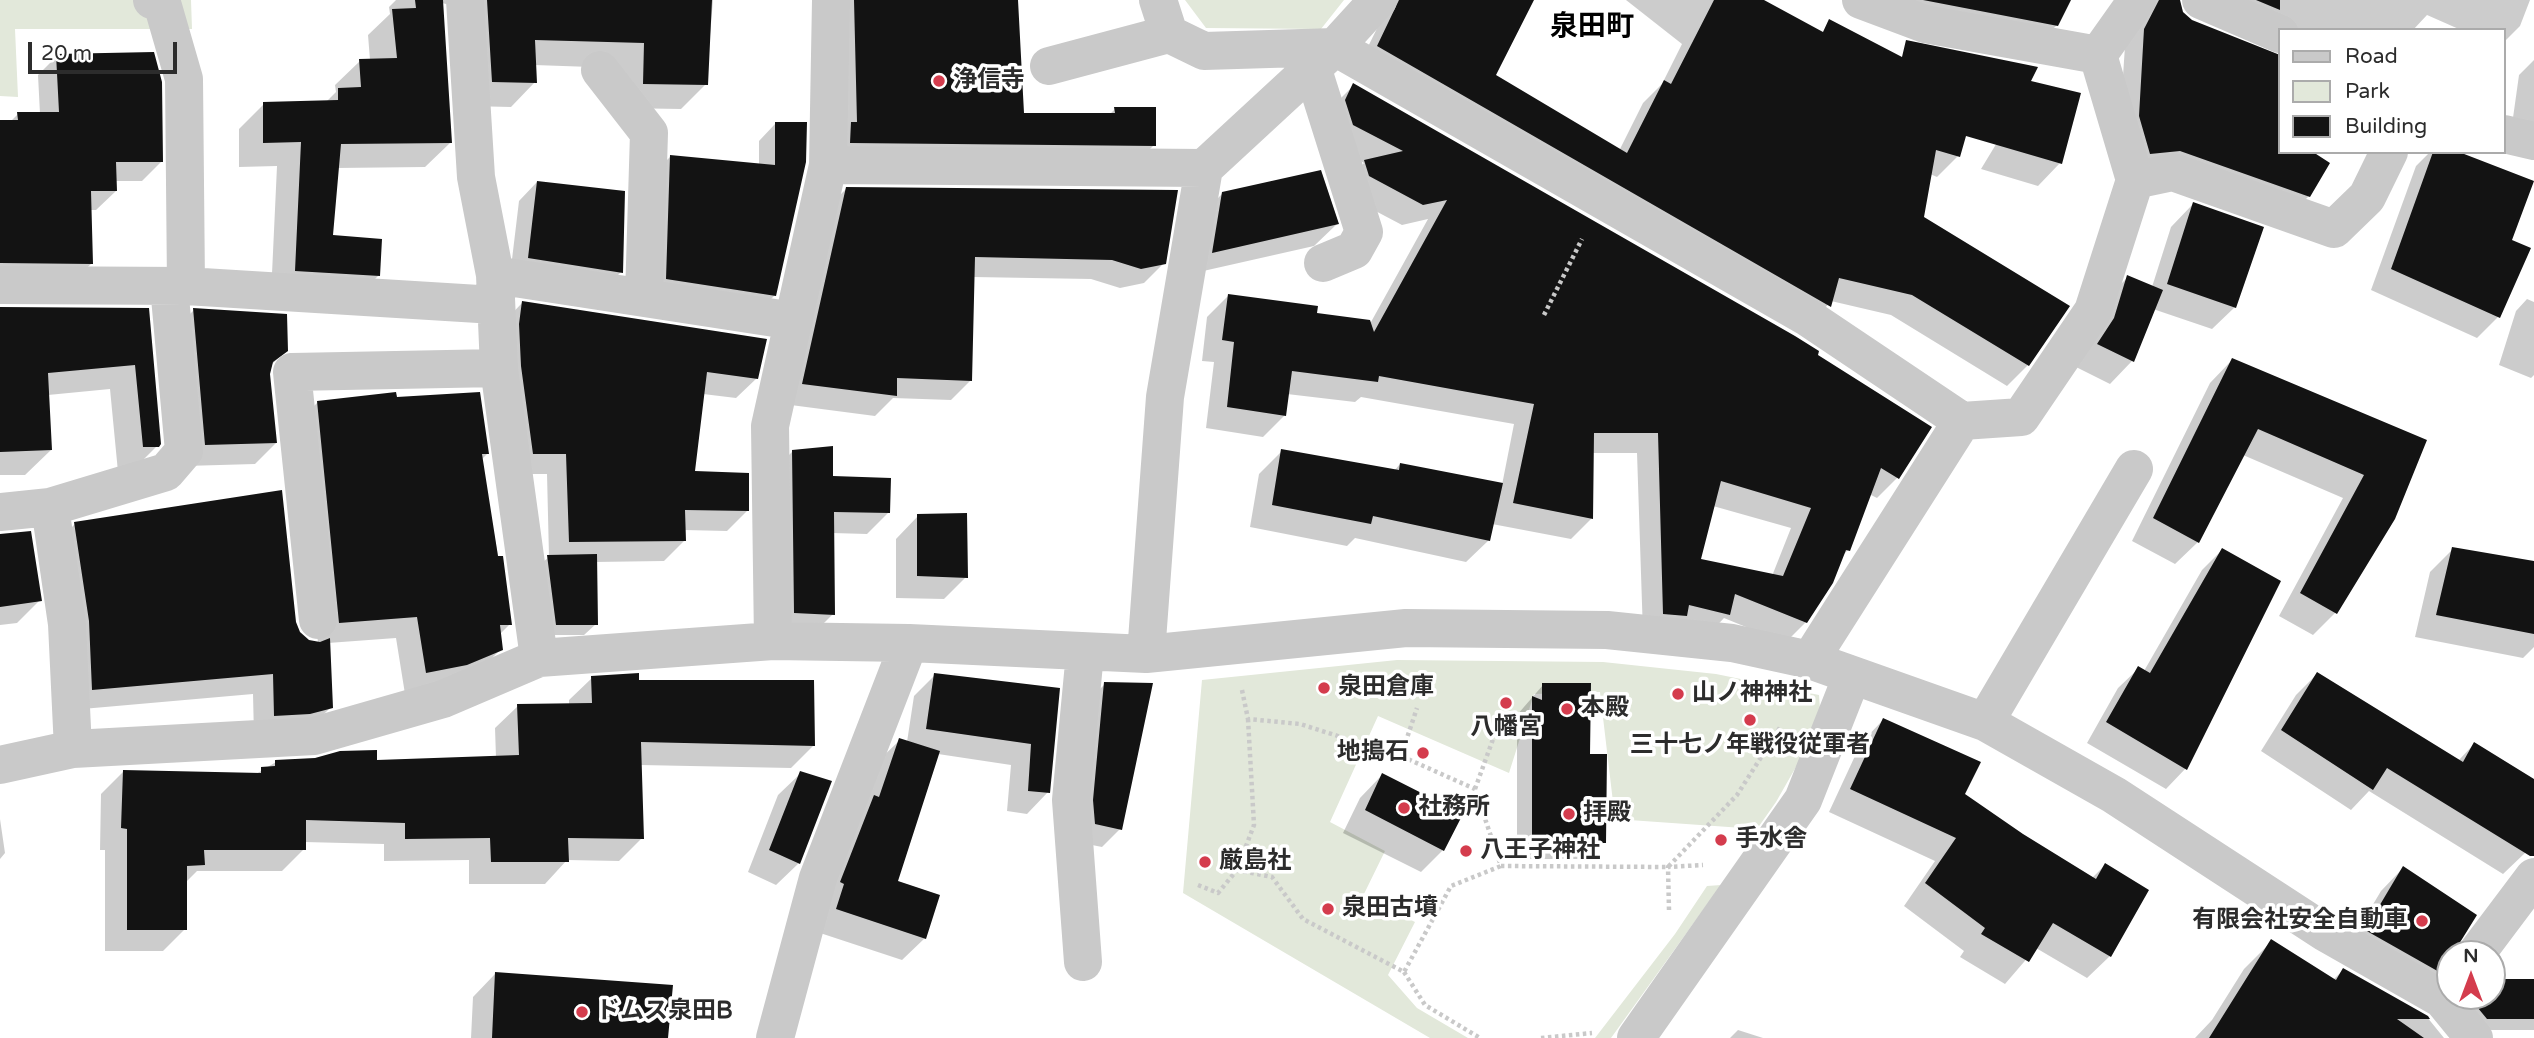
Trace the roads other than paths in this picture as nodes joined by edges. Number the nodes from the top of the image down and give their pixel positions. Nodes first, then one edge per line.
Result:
1 (152, 0) edge
2 (465, 0) edge
3 (831, 0) edge
4 (1378, 0) edge
5 (1861, 0) edge
6 (2137, 0) edge
7 (2201, 0) edge
8 (1164, 17) edge
9 (2278, 33) edge
10 (2098, 55) junction
11 (1324, 57) junction
12 (1049, 66) dead end
13 (600, 70) dead end
14 (2506, 134) edge
15 (2534, 141) edge
16 (2388, 154) edge
17 (828, 165) junction
18 (1204, 168) junction
19 (2135, 180) junction
20 (1323, 263) dead end
21 (0, 285) edge
22 (178, 286) junction
23 (495, 290) junction
24 (644, 296) junction
25 (794, 321) junction
26 (499, 368) junction
27 (1962, 421) junction
28 (2134, 469) dead end
29 (50, 507) junction
30 (0, 512) edge
31 (318, 620) dead end
32 (774, 641) junction
33 (909, 643) junction
34 (1085, 653) junction
35 (1146, 654) junction
36 (539, 658) junction
37 (1810, 660) junction
38 (1852, 676) junction
39 (1986, 722) junction
40 (73, 749) junction
41 (0, 765) edge
42 (2534, 877) edge
43 (2487, 940) edge
44 (1083, 962) dead end
45 (2436, 989) edge
46 (2456, 1010) edge
47 (775, 1038) edge
48 (1636, 1038) edge
49 (2474, 1038) edge

1 - 22 street
2 - 23 street
3 - 17 street
4 - 11 street
5 - 10 street
6 - 10 street
7 - 9 street
8 - 11 street
8 - 12 street
10 - 19 street
11 - 18 street
11 - 20 street
11 - 27 street
13 - 24 street
14 - 15 street
16 - 19 street
17 - 18 street
17 - 25 street
18 - 35 street
19 - 27 street
21 - 22 street
22 - 23 street
22 - 29 street
23 - 24 street
23 - 26 street
24 - 25 street
25 - 32 street
26 - 31 street
26 - 36 street
27 - 37 street
28 - 39 street
29 - 30 street
29 - 40 street
32 - 33 street
32 - 36 street
33 - 34 street
33 - 47 street
34 - 35 street
34 - 44 street
35 - 37 street
36 - 40 street
37 - 38 street
38 - 39 street
38 - 48 street
39 - 45 street
40 - 41 street
42 - 43 street
46 - 49 street

